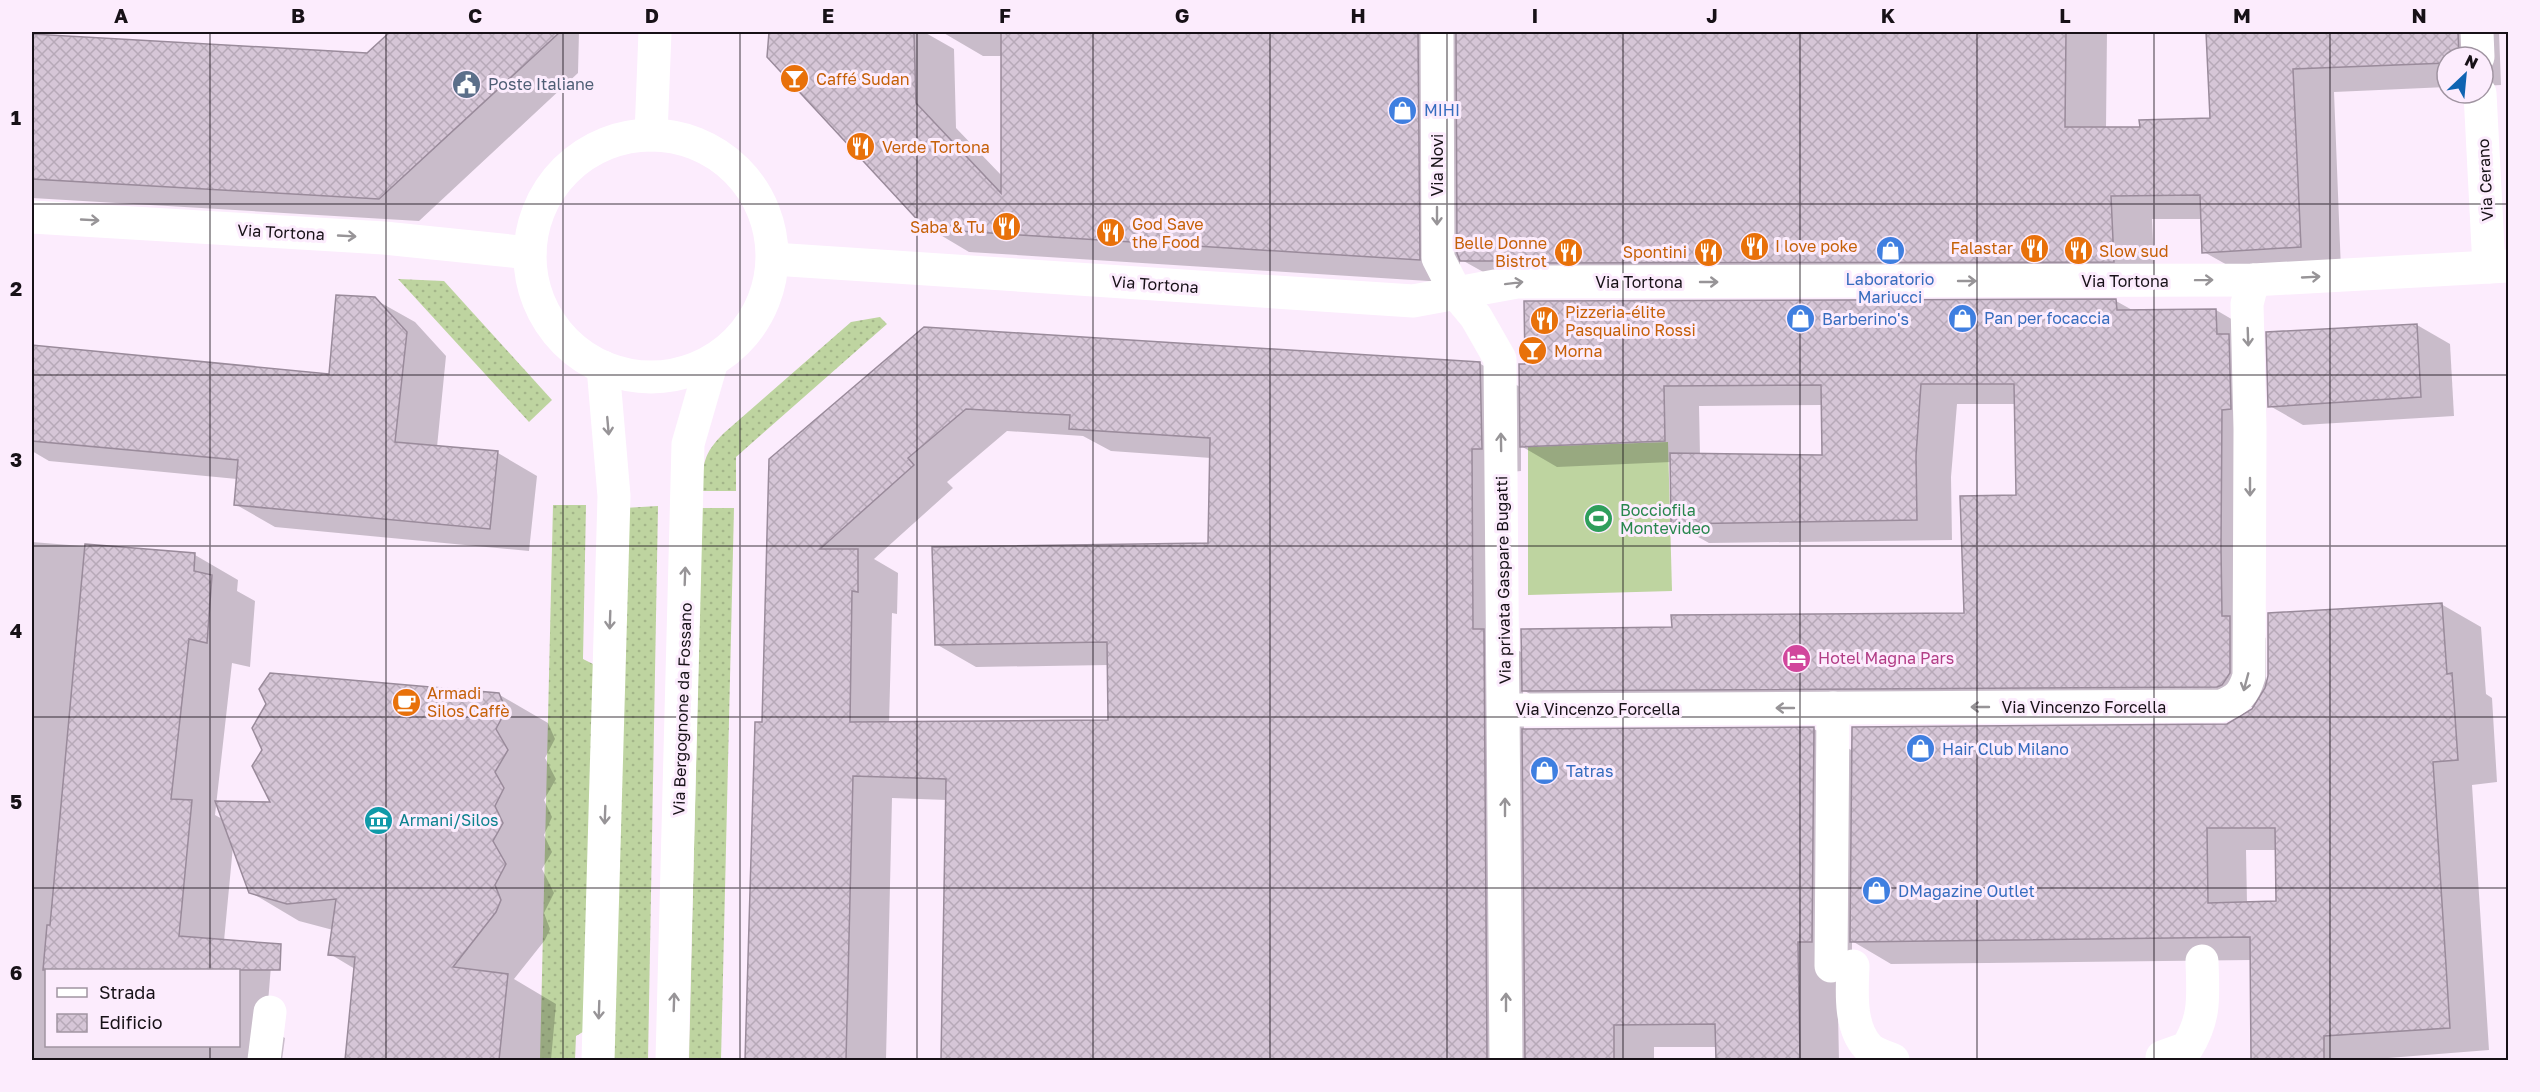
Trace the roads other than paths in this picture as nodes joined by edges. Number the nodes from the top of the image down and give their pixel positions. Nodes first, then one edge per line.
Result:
1 (655, 32) edge
2 (1437, 32) edge
3 (2481, 105) edge
4 (651, 135) junction
5 (32, 217) edge
6 (530, 253) junction
7 (773, 260) junction
8 (2498, 267) edge
9 (2253, 280) junction
10 (1456, 293) junction
11 (712, 361) junction
12 (603, 367) junction
13 (1833, 708) junction
14 (1505, 710) junction
15 (2202, 961) dead end
16 (270, 1012) dead end
17 (2162, 1057) dead end
18 (264, 1060) edge
19 (597, 1060) edge
20 (672, 1060) edge
21 (1506, 1060) edge
22 (1893, 1060) edge

1 - 4 street
2 -> 10 street, Via Novi
3 - 8 street, Via Cerano
4 - 6 street
4 - 7 street
5 -> 6 street, Via Tortona
6 - 12 street
7 - 10 street, Via Tortona
7 - 11 street
9 -> 8 street, Via Tortona
10 -> 9 street, Via Tortona
9 -> 13 street, Via Vincenzo Forcella
14 -> 10 street, Via privata Gaspare Bugatti
11 - 12 street
20 -> 11 street, Via Bergognone da Fossano
12 -> 19 street
13 -> 14 street, Via Vincenzo Forcella
13 - 22 street
21 -> 14 street, Via privata Gaspare Bugatti
15 - 17 street
16 - 18 street

